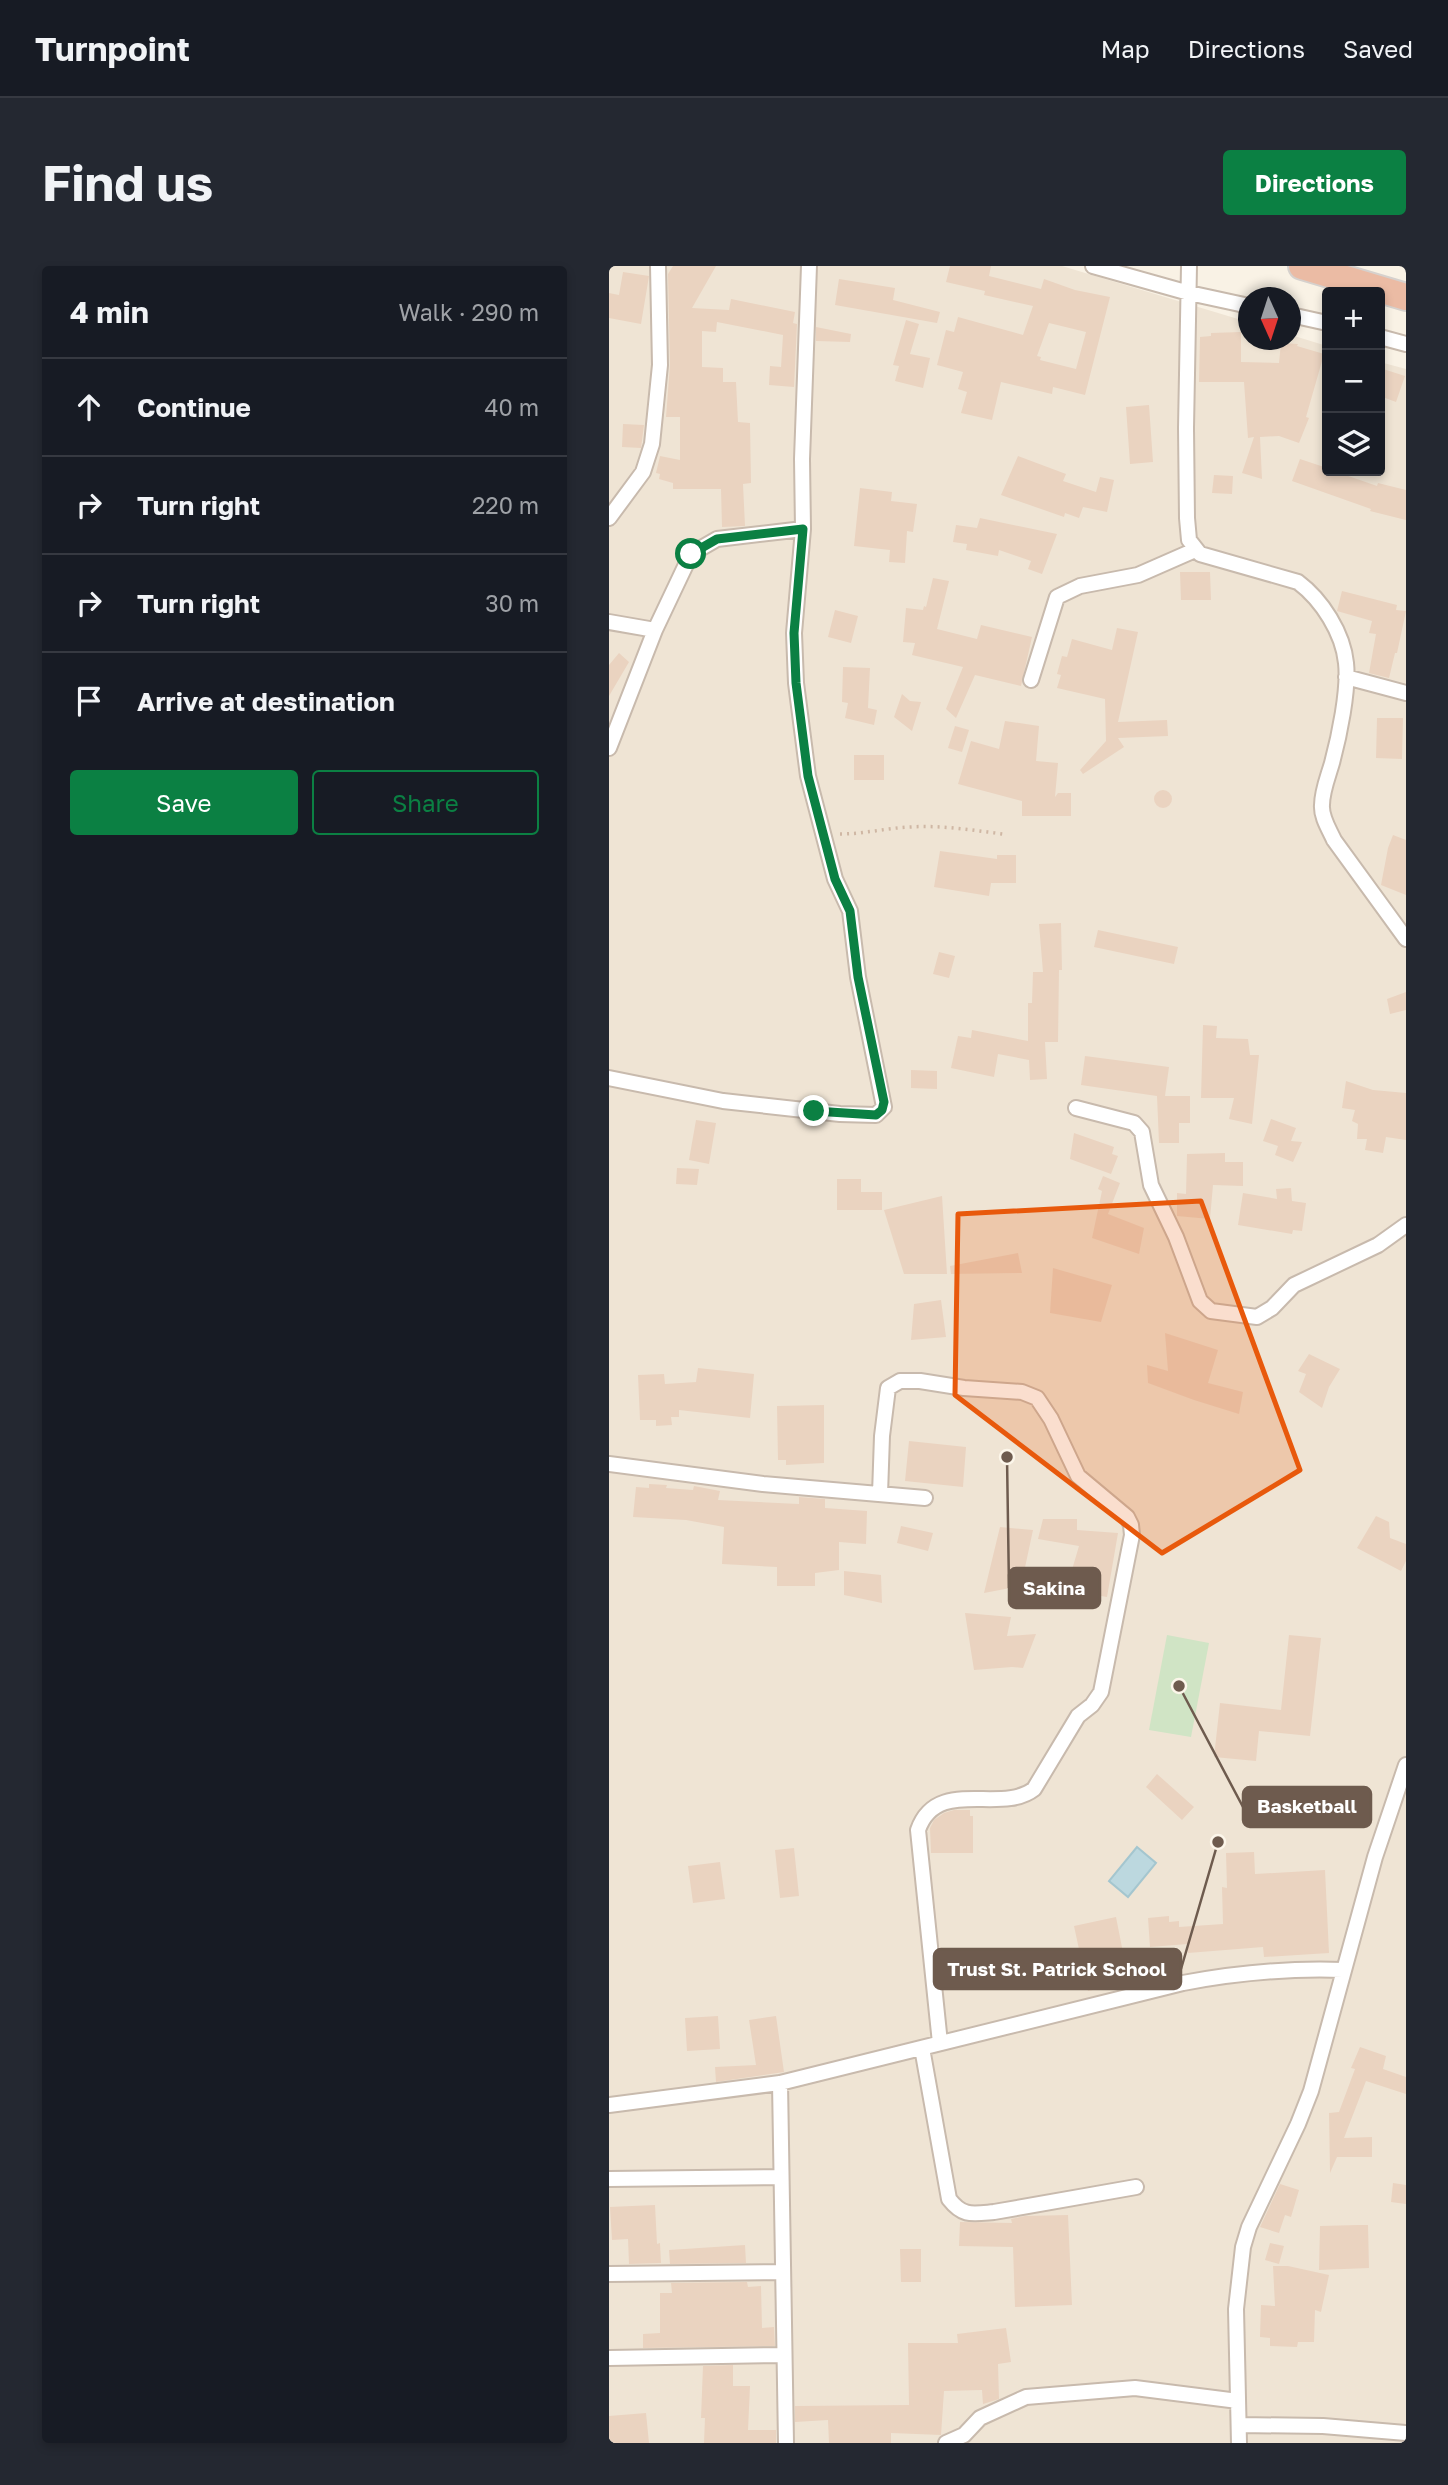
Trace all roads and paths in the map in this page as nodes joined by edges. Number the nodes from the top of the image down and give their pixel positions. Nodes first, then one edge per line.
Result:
1 (658, 266) edge
2 (809, 266) edge
3 (1093, 266) edge
4 (1189, 266) edge
5 (1302, 266) edge
6 (1189, 293) junction
7 (1406, 297) edge
8 (1238, 304) edge
9 (1301, 317) edge
10 (1322, 322) edge
11 (1385, 339) edge
12 (1406, 345) edge
13 (609, 517) edge
14 (803, 529) junction
15 (1195, 550) junction
16 (609, 622) edge
17 (655, 630) junction
18 (1346, 677) junction
19 (1031, 680) dead end
20 (1406, 693) edge
21 (609, 748) edge
22 (824, 834) junction
23 (1003, 834) dead end
24 (1406, 939) edge
25 (609, 1078) edge
26 (1076, 1108) dead end
27 (1406, 1225) edge
28 (609, 1464) edge
29 (880, 1494) junction
30 (925, 1498) dead end
31 (1406, 1765) edge
32 (1402, 1786) edge
33 (1343, 1970) junction
34 (940, 2043) junction
35 (922, 2048) junction
36 (780, 2083) junction
37 (609, 2105) edge
38 (782, 2177) junction
39 (609, 2179) edge
40 (1136, 2187) dead end
41 (783, 2272) junction
42 (609, 2274) edge
43 (783, 2355) junction
44 (609, 2358) edge
45 (1238, 2401) junction
46 (1239, 2425) junction
47 (1406, 2433) edge
48 (786, 2443) edge
49 (946, 2443) edge
50 (1240, 2443) edge

1 - 13 street
2 - 14 street
3 - 6 street
4 - 6 street
5 - 7 highway
6 - 8 street
6 - 15 street
9 - 10 street
11 - 12 street
14 - 17 street
14 - 22 street
15 - 18 street
15 - 19 street
16 - 17 street
17 - 21 street
18 - 20 street
18 - 24 street
22 - 23 path
22 - 25 street
26 - 27 street
28 - 29 street
29 - 30 street
29 - 34 street
31 - 32 street
32 - 33 street
33 - 34 street
33 - 45 street
34 - 35 street
35 - 36 street
35 - 40 street
36 - 37 street
36 - 38 street
38 - 39 street
38 - 41 street
41 - 42 street
41 - 43 street
43 - 44 street
43 - 48 street
45 - 46 street
45 - 49 street
46 - 47 street
46 - 50 street

